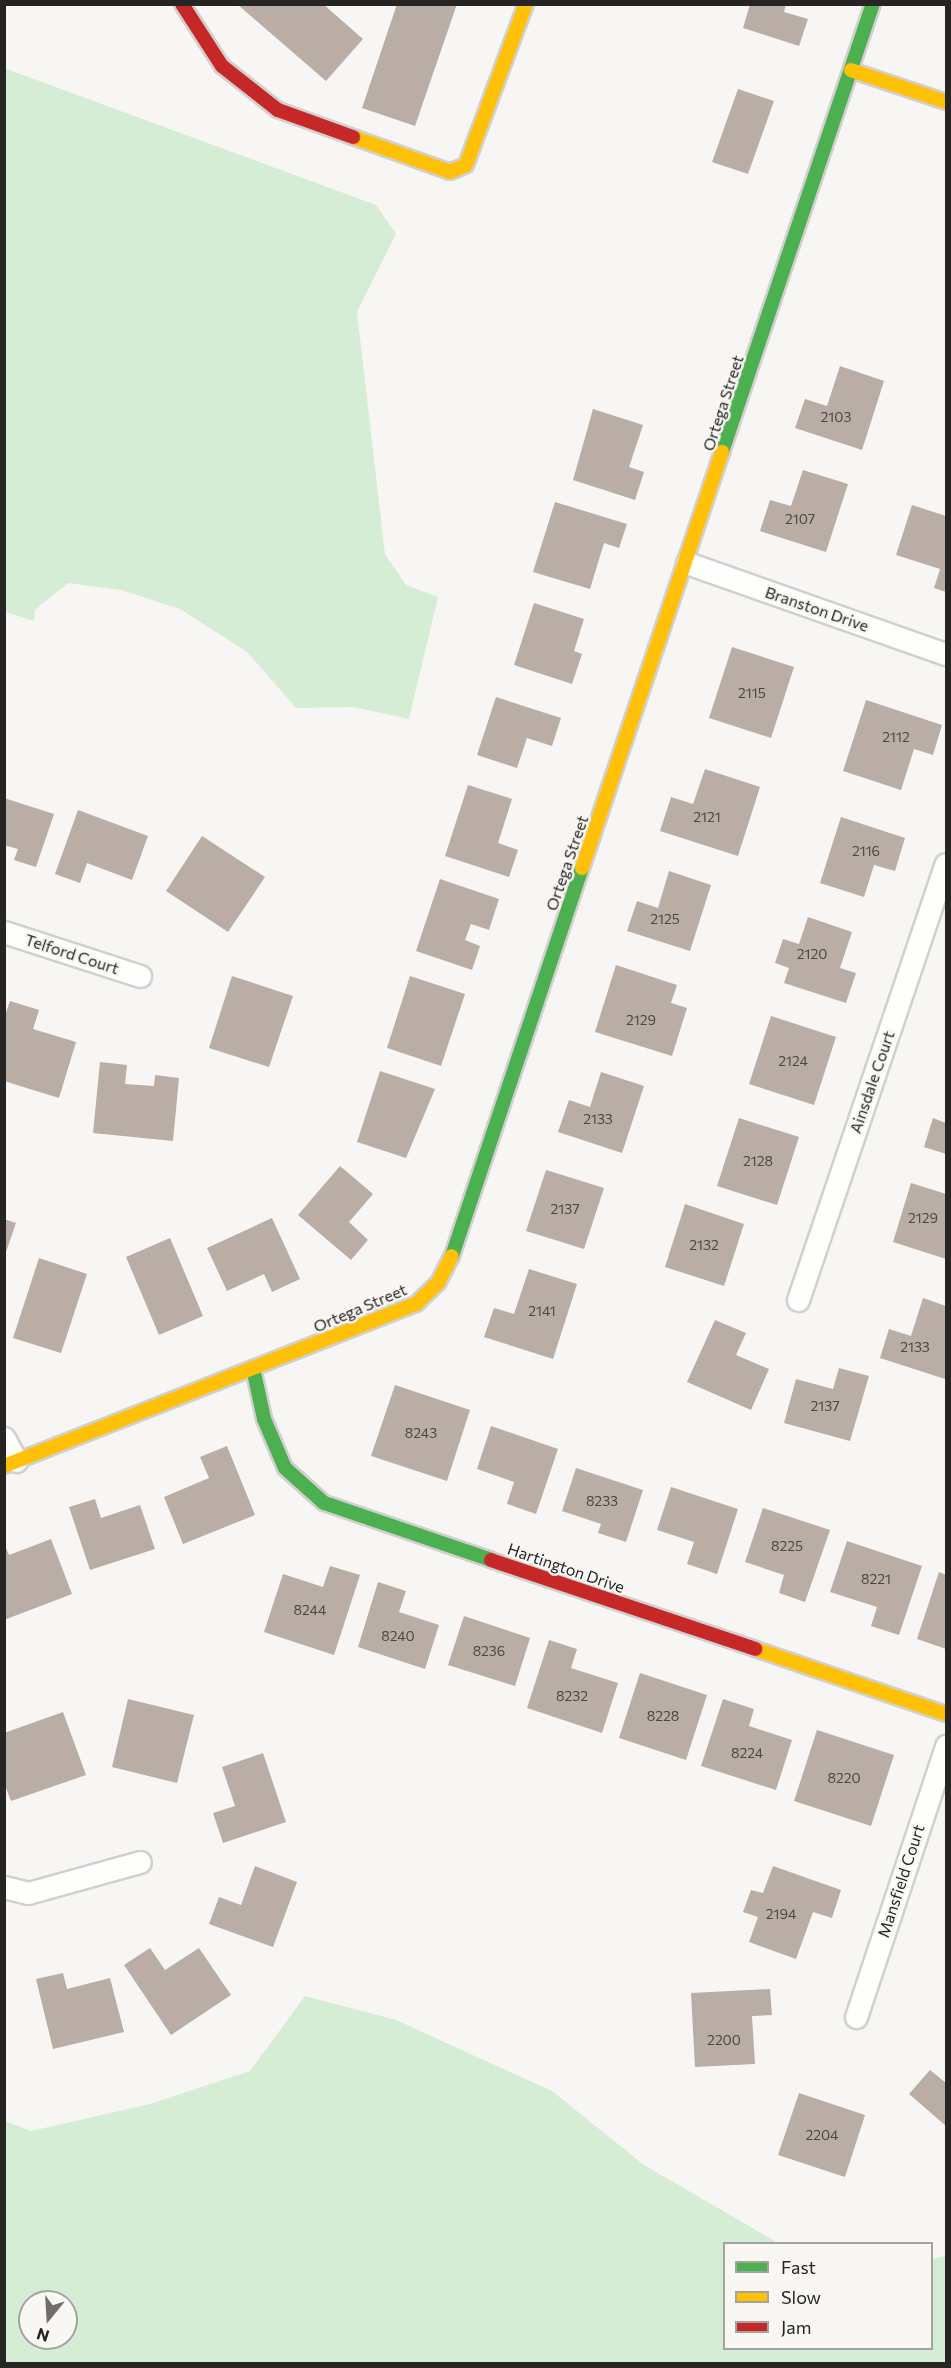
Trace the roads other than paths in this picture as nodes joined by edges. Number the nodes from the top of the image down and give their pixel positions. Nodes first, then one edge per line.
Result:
1 (182, 4) edge
2 (526, 4) edge
3 (873, 4) edge
4 (851, 70) junction
5 (946, 102) edge
6 (687, 563) junction
7 (946, 654) edge
8 (946, 864) edge
9 (4, 932) edge
10 (140, 976) dead end
11 (798, 1300) dead end
12 (253, 1368) junction
13 (4, 1438) edge
14 (10, 1464) edge
15 (946, 1714) edge
16 (946, 1746) edge
17 (140, 1862) dead end
18 (4, 1887) edge
19 (856, 2017) dead end

1 - 2 street
3 - 4 street, Ortega Street
4 - 5 street
4 - 6 street, Ortega Street
6 - 7 street, Branston Drive
6 - 12 street, Ortega Street
8 - 11 street, Ainsdale Court
9 - 10 street, Telford Court
12 - 14 street, Ortega Street
12 - 15 street, Hartington Drive
13 - 14 street
16 - 19 street, Mansfield Court
17 - 18 street

